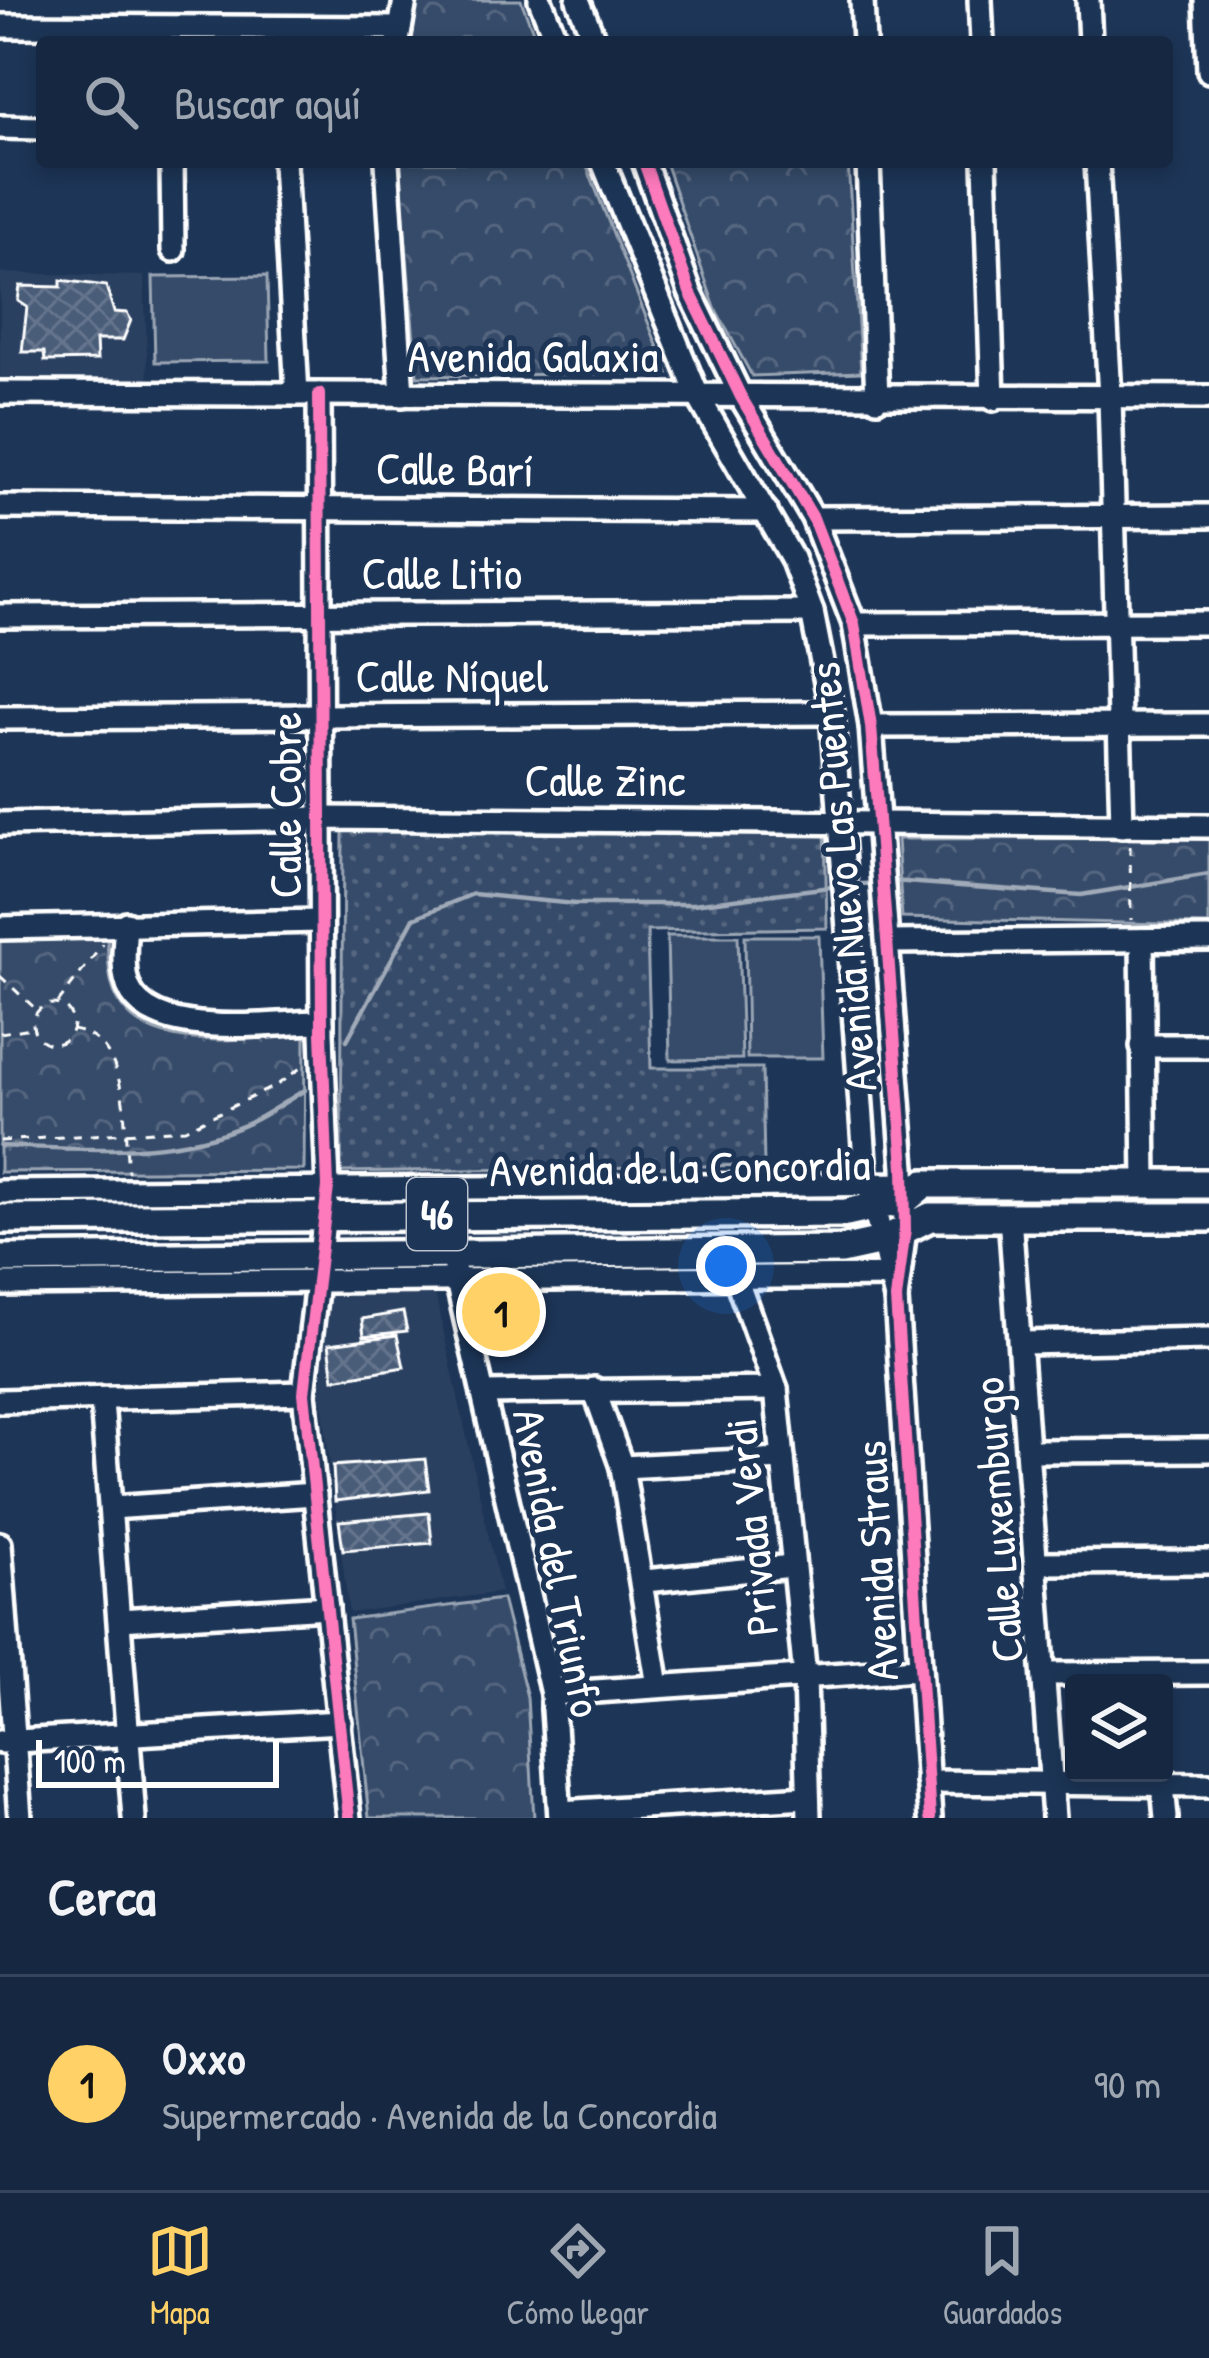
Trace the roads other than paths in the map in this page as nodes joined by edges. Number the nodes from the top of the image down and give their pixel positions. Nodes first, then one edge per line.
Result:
1 (406, 0) edge
2 (540, 0) edge
3 (578, 0) edge
4 (862, 0) edge
5 (980, 0) edge
6 (1088, 0) edge
7 (1206, 0) edge
8 (0, 26) edge
9 (399, 35) edge
10 (555, 36) edge
11 (593, 36) edge
12 (863, 36) edge
13 (982, 36) edge
14 (1090, 36) edge
15 (1209, 71) edge
16 (0, 127) edge
17 (36, 128) edge
18 (172, 168) edge
19 (285, 168) edge
20 (387, 168) edge
21 (605, 168) edge
22 (646, 168) edge
23 (868, 168) edge
24 (985, 168) edge
25 (1096, 168) edge
26 (173, 250) dead end
27 (0, 393) edge
28 (308, 394) junction
29 (402, 395) junction
30 (698, 396) junction
31 (741, 397) junction
32 (1209, 397) edge
33 (878, 398) junction
34 (993, 398) junction
35 (1110, 398) junction
36 (320, 506) junction
37 (0, 507) edge
38 (766, 511) junction
39 (1209, 516) edge
40 (1113, 517) junction
41 (813, 518) junction
42 (812, 611) junction
43 (320, 613) junction
44 (0, 616) edge
45 (1115, 622) junction
46 (1209, 622) edge
47 (854, 625) junction
48 (832, 712) junction
49 (320, 716) junction
50 (0, 718) edge
51 (1119, 725) junction
52 (1209, 725) edge
53 (871, 726) junction
54 (321, 818) junction
55 (838, 821) junction
56 (878, 822) junction
57 (0, 824) edge
58 (1125, 826) junction
59 (1209, 826) edge
60 (321, 921) junction
61 (0, 928) edge
62 (119, 928) junction
63 (887, 930) junction
64 (1209, 939) edge
65 (1142, 940) junction
66 (322, 1022) junction
67 (1142, 1046) junction
68 (1209, 1046) edge
69 (1145, 1183) junction
70 (1209, 1184) edge
71 (911, 1190) junction
72 (0, 1192) edge
73 (872, 1199) junction
74 (327, 1201) junction
75 (1010, 1216) junction
76 (1209, 1217) edge
77 (0, 1219) edge
78 (893, 1235) junction
79 (772, 1252) junction
80 (3, 1266) edge
81 (454, 1268) junction
82 (320, 1269) junction
83 (894, 1276) junction
84 (737, 1280) junction
85 (1209, 1340) edge
86 (1023, 1343) junction
87 (595, 1389) junction
88 (776, 1389) junction
89 (304, 1393) junction
90 (484, 1393) junction
91 (0, 1401) edge
92 (102, 1402) junction
93 (1209, 1450) edge
94 (1030, 1451) junction
95 (783, 1459) junction
96 (622, 1467) junction
97 (315, 1494) junction
98 (111, 1508) junction
99 (0, 1544) edge
100 (1209, 1562) edge
101 (1039, 1563) junction
102 (792, 1566) junction
103 (645, 1581) junction
104 (327, 1607) junction
105 (120, 1620) junction
106 (918, 1669) junction
107 (1209, 1673) edge
108 (1048, 1674) junction
109 (805, 1677) junction
110 (658, 1686) junction
111 (552, 1694) junction
112 (340, 1722) junction
113 (127, 1733) junction
114 (8, 1742) edge
115 (927, 1782) junction
116 (1052, 1785) junction
117 (1163, 1785) junction
118 (1209, 1785) edge
119 (808, 1808) edge
120 (560, 1815) edge
121 (20, 1818) edge
122 (134, 1818) edge
123 (349, 1818) edge
124 (930, 1818) edge
125 (1054, 1818) edge
126 (1166, 1818) edge

1 - 9 street
2 - 10 street
3 - 11 street
4 - 12 street
5 - 13 street
6 - 14 street
7 - 15 street
8 - 9 street
16 - 17 street
18 - 26 street
19 - 28 street, Calle Cobre
20 - 29 street
21 - 30 street, Avenida Nuevo Las Puentes
22 - 31 street, Avenida Nuevo Las Puentes
23 - 33 street
24 - 34 street
25 - 35 street
27 - 28 street, Avenida Galaxia
28 - 29 street, Avenida Galaxia
28 - 36 street, Calle Cobre
29 - 30 street, Avenida Galaxia
30 - 31 street, Avenida Galaxia
30 - 38 street, Avenida Nuevo Las Puentes
31 - 33 street, Avenida Galaxia
31 - 41 street, Avenida Nuevo Las Puentes
32 - 35 street, Avenida Galaxia
33 - 34 street, Avenida Galaxia
34 - 35 street, Avenida Galaxia
35 - 40 street
36 - 37 street, Calle Barí
36 - 38 street, Calle Barí
36 - 43 street, Calle Cobre
38 - 42 street, Avenida Nuevo Las Puentes
39 - 40 street
40 - 41 street
40 - 45 street
41 - 47 street, Avenida Nuevo Las Puentes
42 - 43 street, Calle Litio
42 - 48 street, Avenida Nuevo Las Puentes
43 - 44 street, Calle Litio
43 - 49 street, Calle Cobre
45 - 46 street
45 - 47 street
45 - 51 street
47 - 53 street, Avenida Nuevo Las Puentes
48 - 49 street, Calle Níquel
48 - 55 street, Avenida Nuevo Las Puentes
49 - 50 street, Calle Níquel
49 - 54 street, Calle Cobre
51 - 52 street
51 - 53 street
51 - 58 street
53 - 56 street, Avenida Nuevo Las Puentes
54 - 55 street, Calle Zinc
54 - 57 street, Calle Zinc
54 - 60 street, Calle Cobre
55 - 56 street, Calle Zinc
55 - 73 street, Avenida Nuevo Las Puentes
56 - 58 street, Calle Zinc
56 - 63 street, Avenida Nuevo Las Puentes
58 - 59 street, Calle Zinc
60 - 62 street
60 - 66 street, Calle Cobre
61 - 62 street
62 - 66 street
63 - 65 street
63 - 71 street, Avenida Nuevo Las Puentes
64 - 65 street
65 - 67 street
66 - 74 street, Calle Cobre
67 - 68 street
67 - 69 street
69 - 70 main road, Avenida de la Concordia / 46
69 - 71 main road, Avenida de la Concordia / 46
71 - 73 main road, Avenida de la Concordia / 46
71 - 78 street, Avenida Nuevo Las Puentes
72 - 74 street, Avenida de la Concordia
73 - 74 main road, Avenida de la Concordia / 46
73 - 78 street, Avenida Nuevo Las Puentes
74 - 77 main road, Avenida de la Concordia / 46
74 - 82 street, Calle Cobre
75 - 76 main road, Avenida de la Concordia / 46
75 - 78 main road, Avenida de la Concordia / 46
75 - 86 street, Calle Luxemburgo
78 - 79 main road, Avenida de la Concordia / 46
78 - 83 street, Avenida Straus
79 - 81 main road, Avenida de la Concordia / 46
79 - 84 street
80 - 82 main road, Avenida de la Concordia / 46
81 - 82 main road, Avenida de la Concordia / 46
81 - 84 street, Avenida de la Concordia
81 - 90 street, Avenida del Triunfo
82 - 89 street, Calle Cobre
83 - 84 street, Avenida de la Concordia
83 - 106 street, Avenida Straus
84 - 88 street, Privada Verdi
85 - 86 street
86 - 94 street, Calle Luxemburgo
87 - 88 street
87 - 90 street
87 - 96 street
88 - 95 street, Privada Verdi
89 - 92 street
89 - 97 street, Calle Cobre
90 - 111 street, Avenida del Triunfo
91 - 92 street
92 - 98 street
93 - 94 street
94 - 101 street, Calle Luxemburgo
95 - 96 street
95 - 102 street, Privada Verdi
96 - 103 street
97 - 98 street
97 - 104 street, Calle Cobre
98 - 105 street
99 - 114 street
100 - 101 street
101 - 108 street, Calle Luxemburgo
102 - 103 street
102 - 109 street, Privada Verdi
103 - 110 street
104 - 105 street
104 - 112 street
105 - 113 street
106 - 109 street
106 - 115 street, Avenida Straus
107 - 108 street
108 - 116 street, Calle Luxemburgo
109 - 110 street
109 - 119 street, Privada Verdi
110 - 111 street
111 - 120 street, Avenida del Triunfo
112 - 113 street
112 - 123 street
113 - 114 street
113 - 122 street
114 - 121 street
115 - 116 street
115 - 124 street, Avenida Straus
116 - 117 street
116 - 125 street, Calle Luxemburgo
117 - 118 street
117 - 126 street
119 - 120 street

